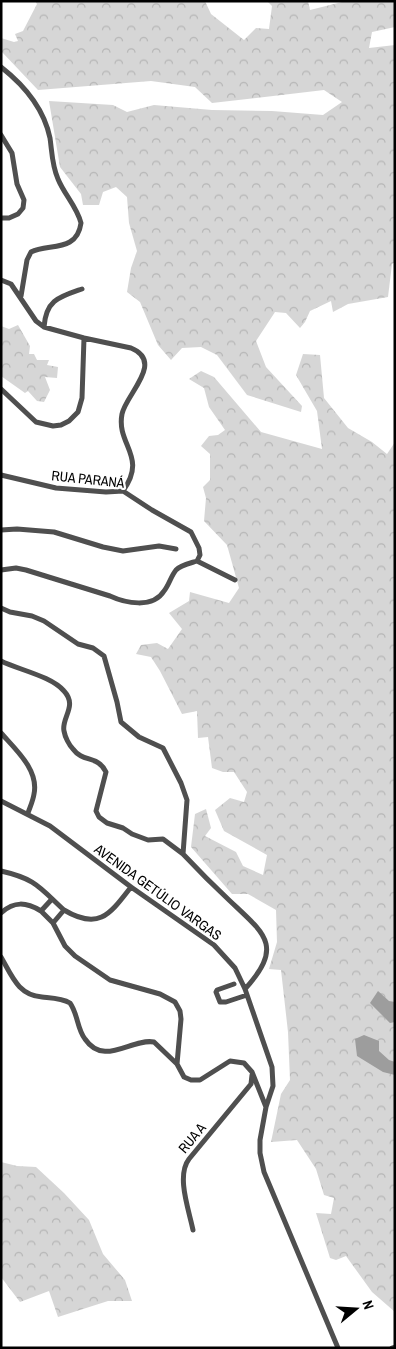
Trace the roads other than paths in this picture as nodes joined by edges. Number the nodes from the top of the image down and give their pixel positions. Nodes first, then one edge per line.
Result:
1 (1, 67) edge
2 (1, 135) edge
3 (1, 218) edge
4 (1, 280) edge
5 (82, 289) dead end
6 (21, 298) junction
7 (44, 327) junction
8 (84, 338) junction
9 (1, 389) edge
10 (1, 476) edge
11 (124, 491) junction
12 (1, 530) edge
13 (176, 549) dead end
14 (197, 561) junction
15 (1, 570) edge
16 (235, 580) dead end
17 (1, 608) edge
18 (1, 661) edge
19 (1, 733) edge
20 (1, 801) edge
21 (28, 813) junction
22 (183, 854) junction
23 (1, 871) edge
24 (131, 887) junction
25 (52, 899) junction
26 (64, 910) junction
27 (41, 911) junction
28 (1, 913) edge
29 (53, 923) junction
30 (1, 957) edge
31 (234, 984) dead end
32 (246, 992) junction
33 (177, 1064) junction
34 (252, 1072) junction
35 (266, 1107) junction
36 (194, 1230) dead end
37 (338, 1348) edge

1 - 6 street
2 - 3 street
4 - 6 street
5 - 7 street
6 - 7 street
7 - 8 street
8 - 9 street
8 - 11 street
10 - 11 street, RUA PARANÁ
11 - 14 street, RUA PARANÁ
12 - 13 street
14 - 15 street
14 - 16 street
17 - 22 street
18 - 22 street
19 - 21 street
20 - 21 street, AVENIDA GETÚLIO VARGAS
21 - 24 street, AVENIDA GETÚLIO VARGAS
22 - 32 street
23 - 25 street
24 - 26 street
24 - 32 street, AVENIDA GETÚLIO VARGAS
25 - 26 street
25 - 27 street
26 - 29 street
27 - 28 street
27 - 29 street
29 - 33 street
30 - 33 street
31 - 32 street
32 - 35 street, AVENIDA GETÚLIO VARGAS
33 - 34 street
34 - 35 street
34 - 36 street, RUA A
35 - 37 street, AVENIDA GETÚLIO VARGAS

